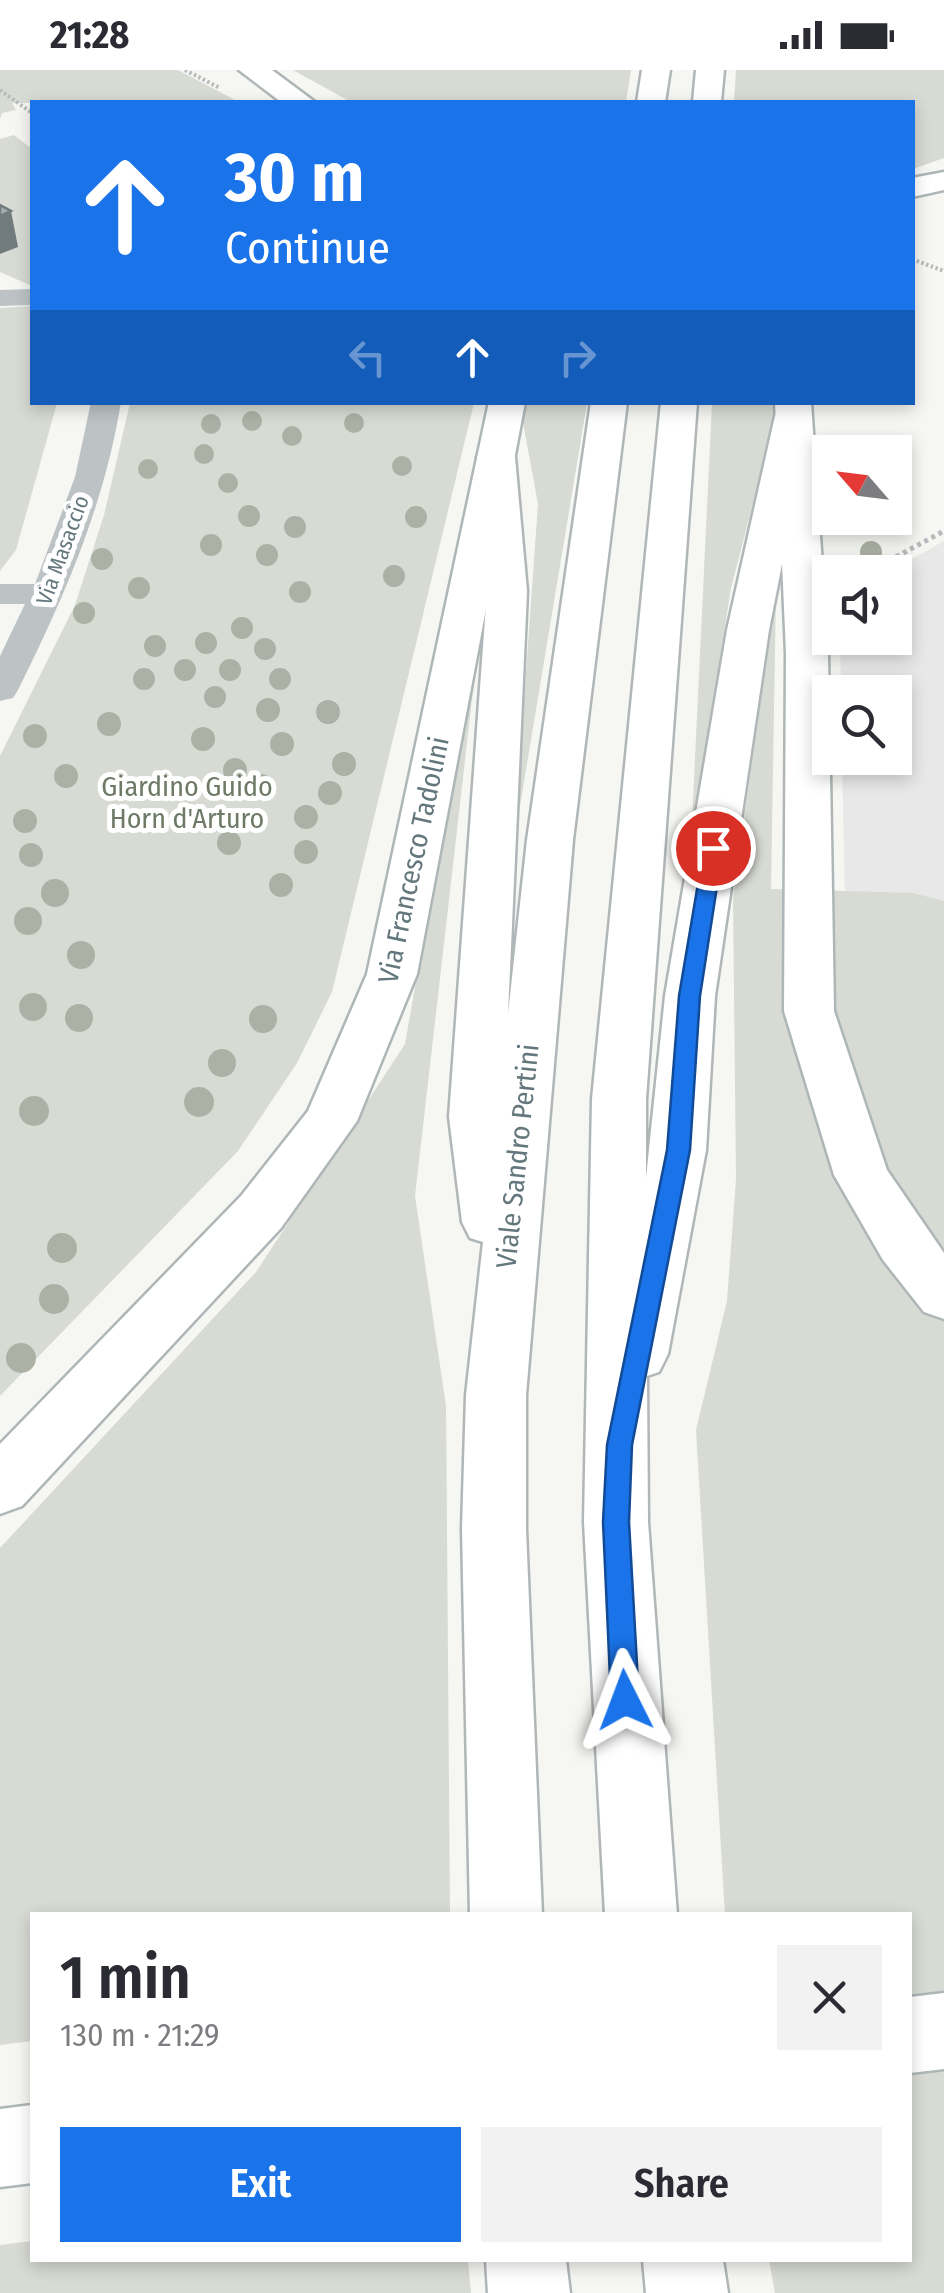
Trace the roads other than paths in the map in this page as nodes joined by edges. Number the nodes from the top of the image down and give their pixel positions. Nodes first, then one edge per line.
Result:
1 (656, 70) edge
2 (710, 70) edge
3 (251, 74) edge
4 (296, 100) edge
5 (651, 100) edge
6 (707, 100) edge
7 (30, 296) edge
8 (0, 298) edge
9 (105, 405) edge
10 (506, 405) edge
11 (609, 405) edge
12 (679, 405) edge
13 (793, 409) edge
14 (496, 457) junction
15 (0, 594) edge
16 (49, 594) junction
17 (0, 690) edge
18 (504, 1284) junction
19 (944, 1295) edge
20 (619, 1445) junction
21 (0, 1486) edge
22 (506, 1912) edge
23 (641, 1912) edge
24 (944, 2031) edge
25 (912, 2035) edge
26 (30, 2144) edge
27 (0, 2148) edge
28 (526, 2262) edge
29 (683, 2262) edge
30 (528, 2293) edge
31 (687, 2293) edge

1 - 5 main road
2 - 6 main road
3 - 4 main road
7 - 8 street
9 - 16 street, Via Masaccio
10 - 14 main road, Via Francesco Tadolini
11 - 18 main road, Viale Sandro Pertini
12 - 20 main road
13 - 19 main road
13 - 20 main road
14 - 18 main road
14 - 21 main road, Via Francesco Tadolini
15 - 16 street
16 - 17 street, Via Masaccio
18 - 22 main road, Viale Sandro Pertini
20 - 23 main road
24 - 25 main road
26 - 27 main road
28 - 30 main road
29 - 31 main road

